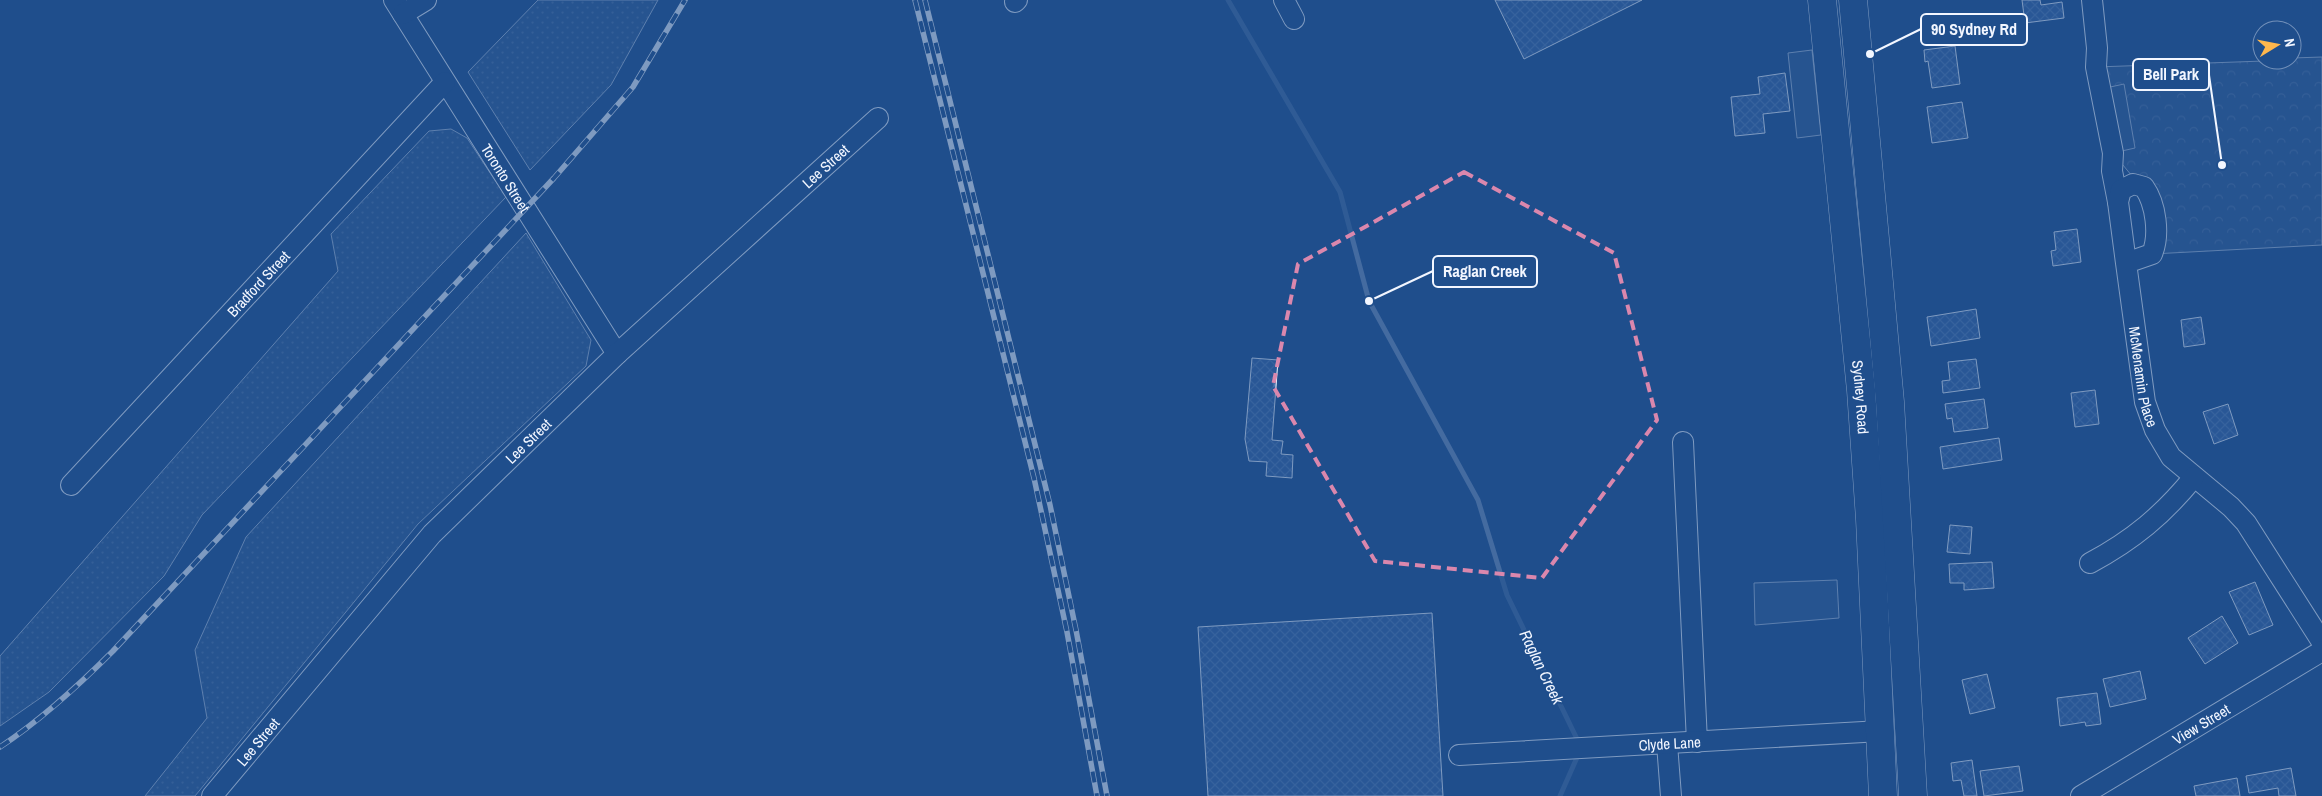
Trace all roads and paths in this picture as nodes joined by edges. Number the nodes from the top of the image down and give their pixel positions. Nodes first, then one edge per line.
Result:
1 (426, 0) edge
2 (1284, 0) edge
3 (1822, 0) edge
4 (1853, 0) edge
5 (2092, 0) edge
6 (399, 7) edge
7 (1294, 19) dead end
8 (445, 82) junction
9 (878, 118) dead end
10 (2113, 153) junction
11 (2144, 187) junction
12 (2118, 202) junction
13 (2126, 263) junction
14 (617, 354) junction
15 (1682, 442) dead end
16 (2194, 477) junction
17 (71, 486) dead end
18 (2090, 563) dead end
19 (2322, 642) edge
20 (2322, 651) edge
21 (1881, 731) junction
22 (1697, 742) junction
23 (1667, 744) junction
24 (1459, 755) dead end
25 (212, 796) edge
26 (1671, 796) edge
27 (1883, 796) edge
28 (1913, 796) edge
29 (2081, 796) edge

1 - 6 street
2 - 7 street
3 - 21 highway, Sydney Road
4 - 28 highway, Sydney Road
5 - 10 street, McMenamin Place
6 - 8 street, Toronto Street
8 - 14 street, Toronto Street
8 - 17 street, Bradford Street
9 - 14 street, Lee Street
10 - 11 street, McMenamin Place
10 - 12 street, McMenamin Place
11 - 12 street
11 - 13 street, McMenamin Place
12 - 13 street, McMenamin Place
13 - 16 street, McMenamin Place
14 - 25 street, Lee Street
15 - 22 street
16 - 18 street
16 - 19 street, McMenamin Place
20 - 29 street, View Street
21 - 22 street, Clyde Lane
21 - 27 highway, Sydney Road
22 - 23 street, Clyde Lane
23 - 24 street, Clyde Lane
23 - 26 street

